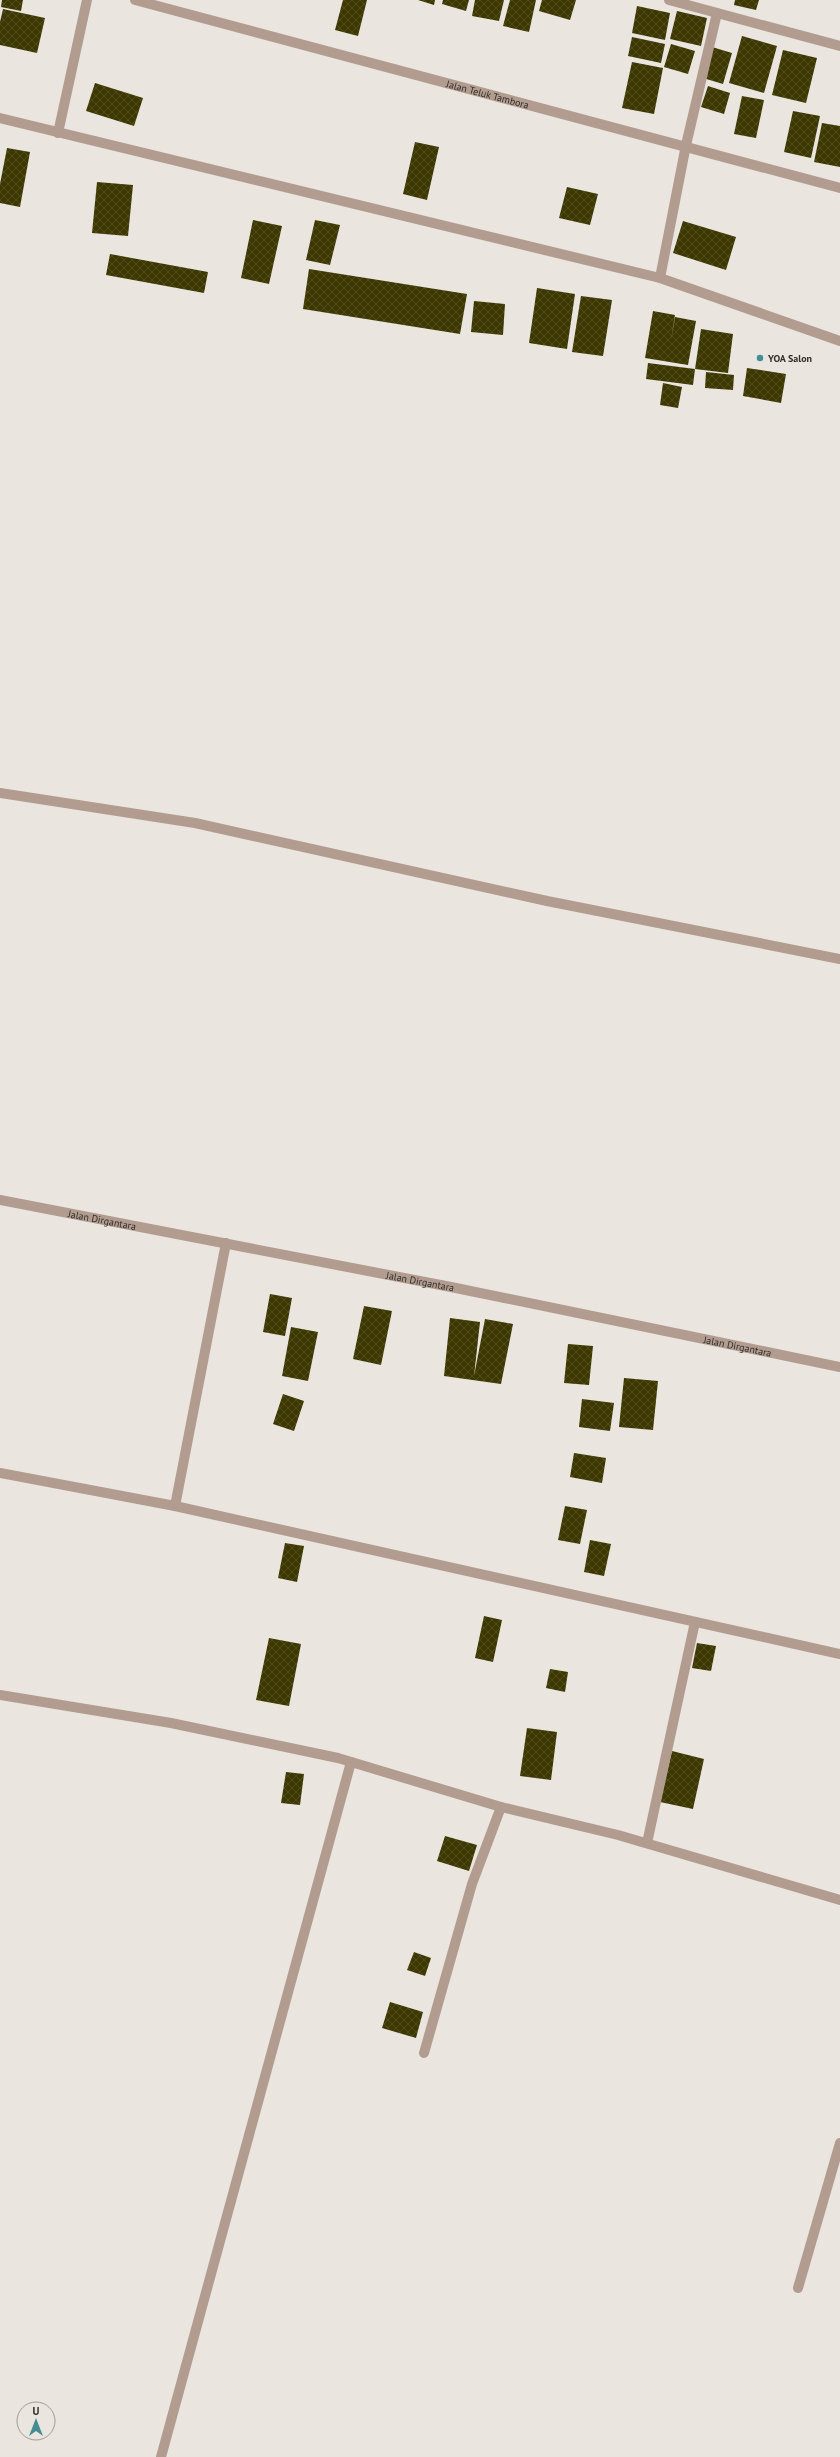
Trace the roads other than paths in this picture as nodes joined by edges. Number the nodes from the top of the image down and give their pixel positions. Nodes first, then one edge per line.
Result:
1 (87, 0) edge
2 (135, 0) edge
3 (669, 0) edge
4 (717, 13) junction
5 (840, 46) edge
6 (0, 118) edge
7 (58, 133) junction
8 (686, 145) junction
9 (840, 188) edge
10 (660, 278) junction
11 (840, 341) edge
12 (0, 792) edge
13 (840, 959) edge
14 (0, 1200) edge
15 (226, 1243) junction
16 (840, 1367) edge
17 (0, 1473) edge
18 (175, 1506) junction
19 (695, 1622) junction
20 (840, 1654) edge
21 (0, 1695) edge
22 (351, 1762) junction
23 (501, 1807) junction
24 (647, 1844) junction
25 (840, 1900) edge
26 (424, 2053) dead end
27 (840, 2144) edge
28 (798, 2288) dead end
29 (161, 2457) edge

1 - 7 street
2 - 8 street, Jalan Teluk Tambora
3 - 4 street
4 - 5 street
4 - 8 street
6 - 7 street
7 - 10 street
8 - 9 street, Jalan Teluk Tambora
8 - 10 street
10 - 11 street
12 - 13 street
14 - 15 street, Jalan Dirgantara
15 - 16 street, Jalan Dirgantara
15 - 18 street
17 - 18 street
18 - 19 street
19 - 20 street
19 - 24 street
21 - 22 street
22 - 23 street
22 - 29 street
23 - 24 street
23 - 26 street
24 - 25 street
27 - 28 street

